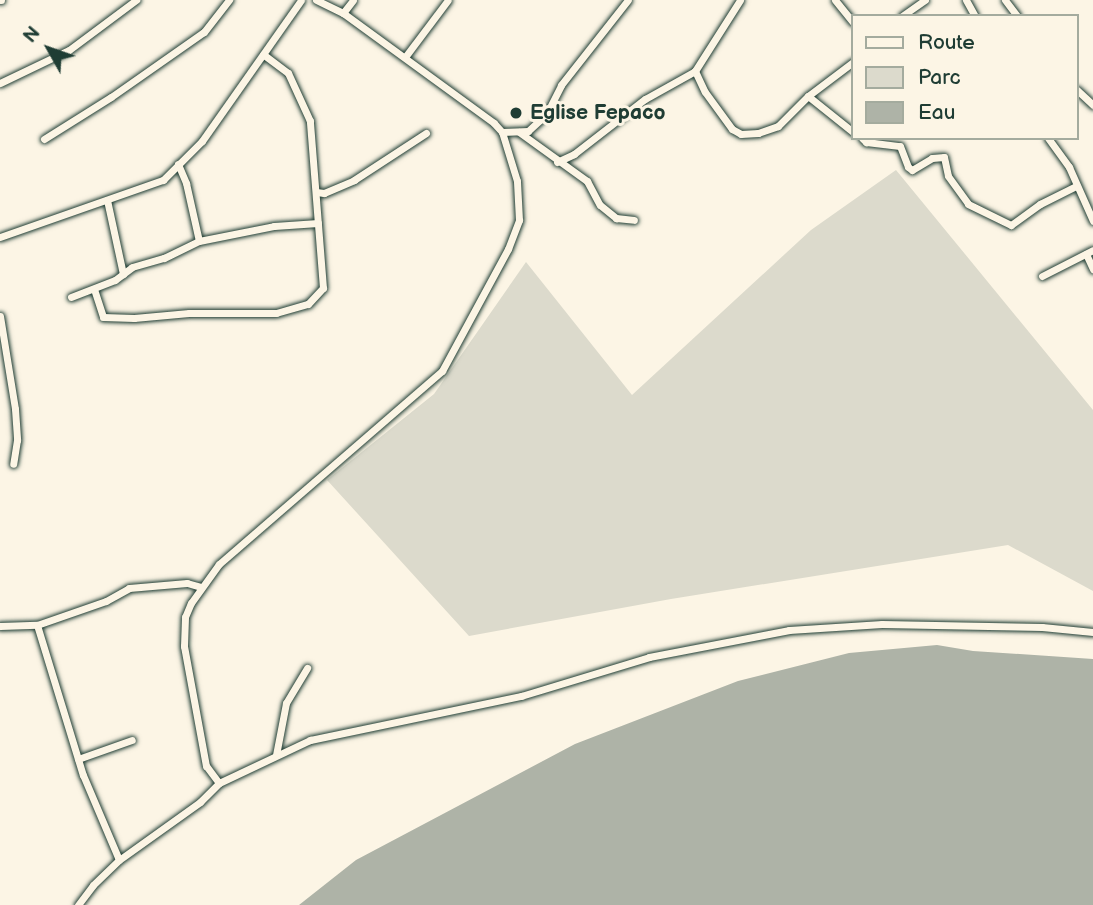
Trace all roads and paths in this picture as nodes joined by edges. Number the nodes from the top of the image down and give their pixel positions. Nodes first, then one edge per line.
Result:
1 (136, 0) edge
2 (229, 0) edge
3 (302, 0) edge
4 (316, 0) edge
5 (354, 0) edge
6 (448, 0) edge
7 (628, 0) edge
8 (740, 0) edge
9 (835, 0) edge
10 (925, 0) edge
11 (343, 13) junction
12 (905, 14) edge
13 (852, 21) edge
14 (263, 54) junction
15 (405, 57) junction
16 (852, 63) edge
17 (695, 71) junction
18 (0, 83) edge
19 (1079, 92) edge
20 (808, 96) junction
21 (1093, 105) edge
22 (852, 130) edge
23 (502, 132) junction
24 (519, 132) junction
25 (426, 133) dead end
26 (44, 139) dead end
27 (864, 140) edge
28 (1049, 140) edge
29 (557, 162) junction
30 (178, 164) junction
31 (1076, 186) junction
32 (316, 192) junction
33 (107, 200) junction
34 (634, 219) dead end
35 (1093, 221) edge
36 (318, 223) junction
37 (0, 237) edge
38 (199, 241) junction
39 (1090, 252) edge
40 (1093, 269) edge
41 (123, 274) junction
42 (1042, 275) dead end
43 (94, 289) junction
44 (71, 297) dead end
45 (0, 316) edge
46 (13, 464) dead end
47 (201, 587) junction
48 (37, 625) junction
49 (0, 626) edge
50 (1093, 632) edge
51 (307, 668) dead end
52 (132, 740) dead end
53 (276, 755) junction
54 (78, 759) junction
55 (219, 783) junction
56 (119, 860) junction
57 (78, 905) edge

1 - 18 street
2 - 26 street
3 - 14 street
4 - 11 street
5 - 11 street
6 - 15 street
7 - 24 street
8 - 17 street
9 - 13 street
10 - 12 street
11 - 15 street
14 - 30 street
14 - 32 street
15 - 23 street
16 - 20 street
17 - 20 street
17 - 29 street
19 - 21 street
20 - 22 street
23 - 24 street
23 - 47 street
24 - 29 street
25 - 32 street
27 - 31 street
28 - 31 street
29 - 34 street
30 - 33 street
30 - 38 street
31 - 35 street
32 - 36 street
33 - 37 street
33 - 41 street
36 - 38 street
36 - 43 street
38 - 41 street
39 - 40 street
39 - 42 street
41 - 43 street
43 - 44 street
45 - 46 street
47 - 48 street
47 - 55 street
48 - 49 street
48 - 54 street
50 - 53 street
51 - 53 street
52 - 54 street
53 - 55 street
54 - 56 street
55 - 56 street
56 - 57 street

